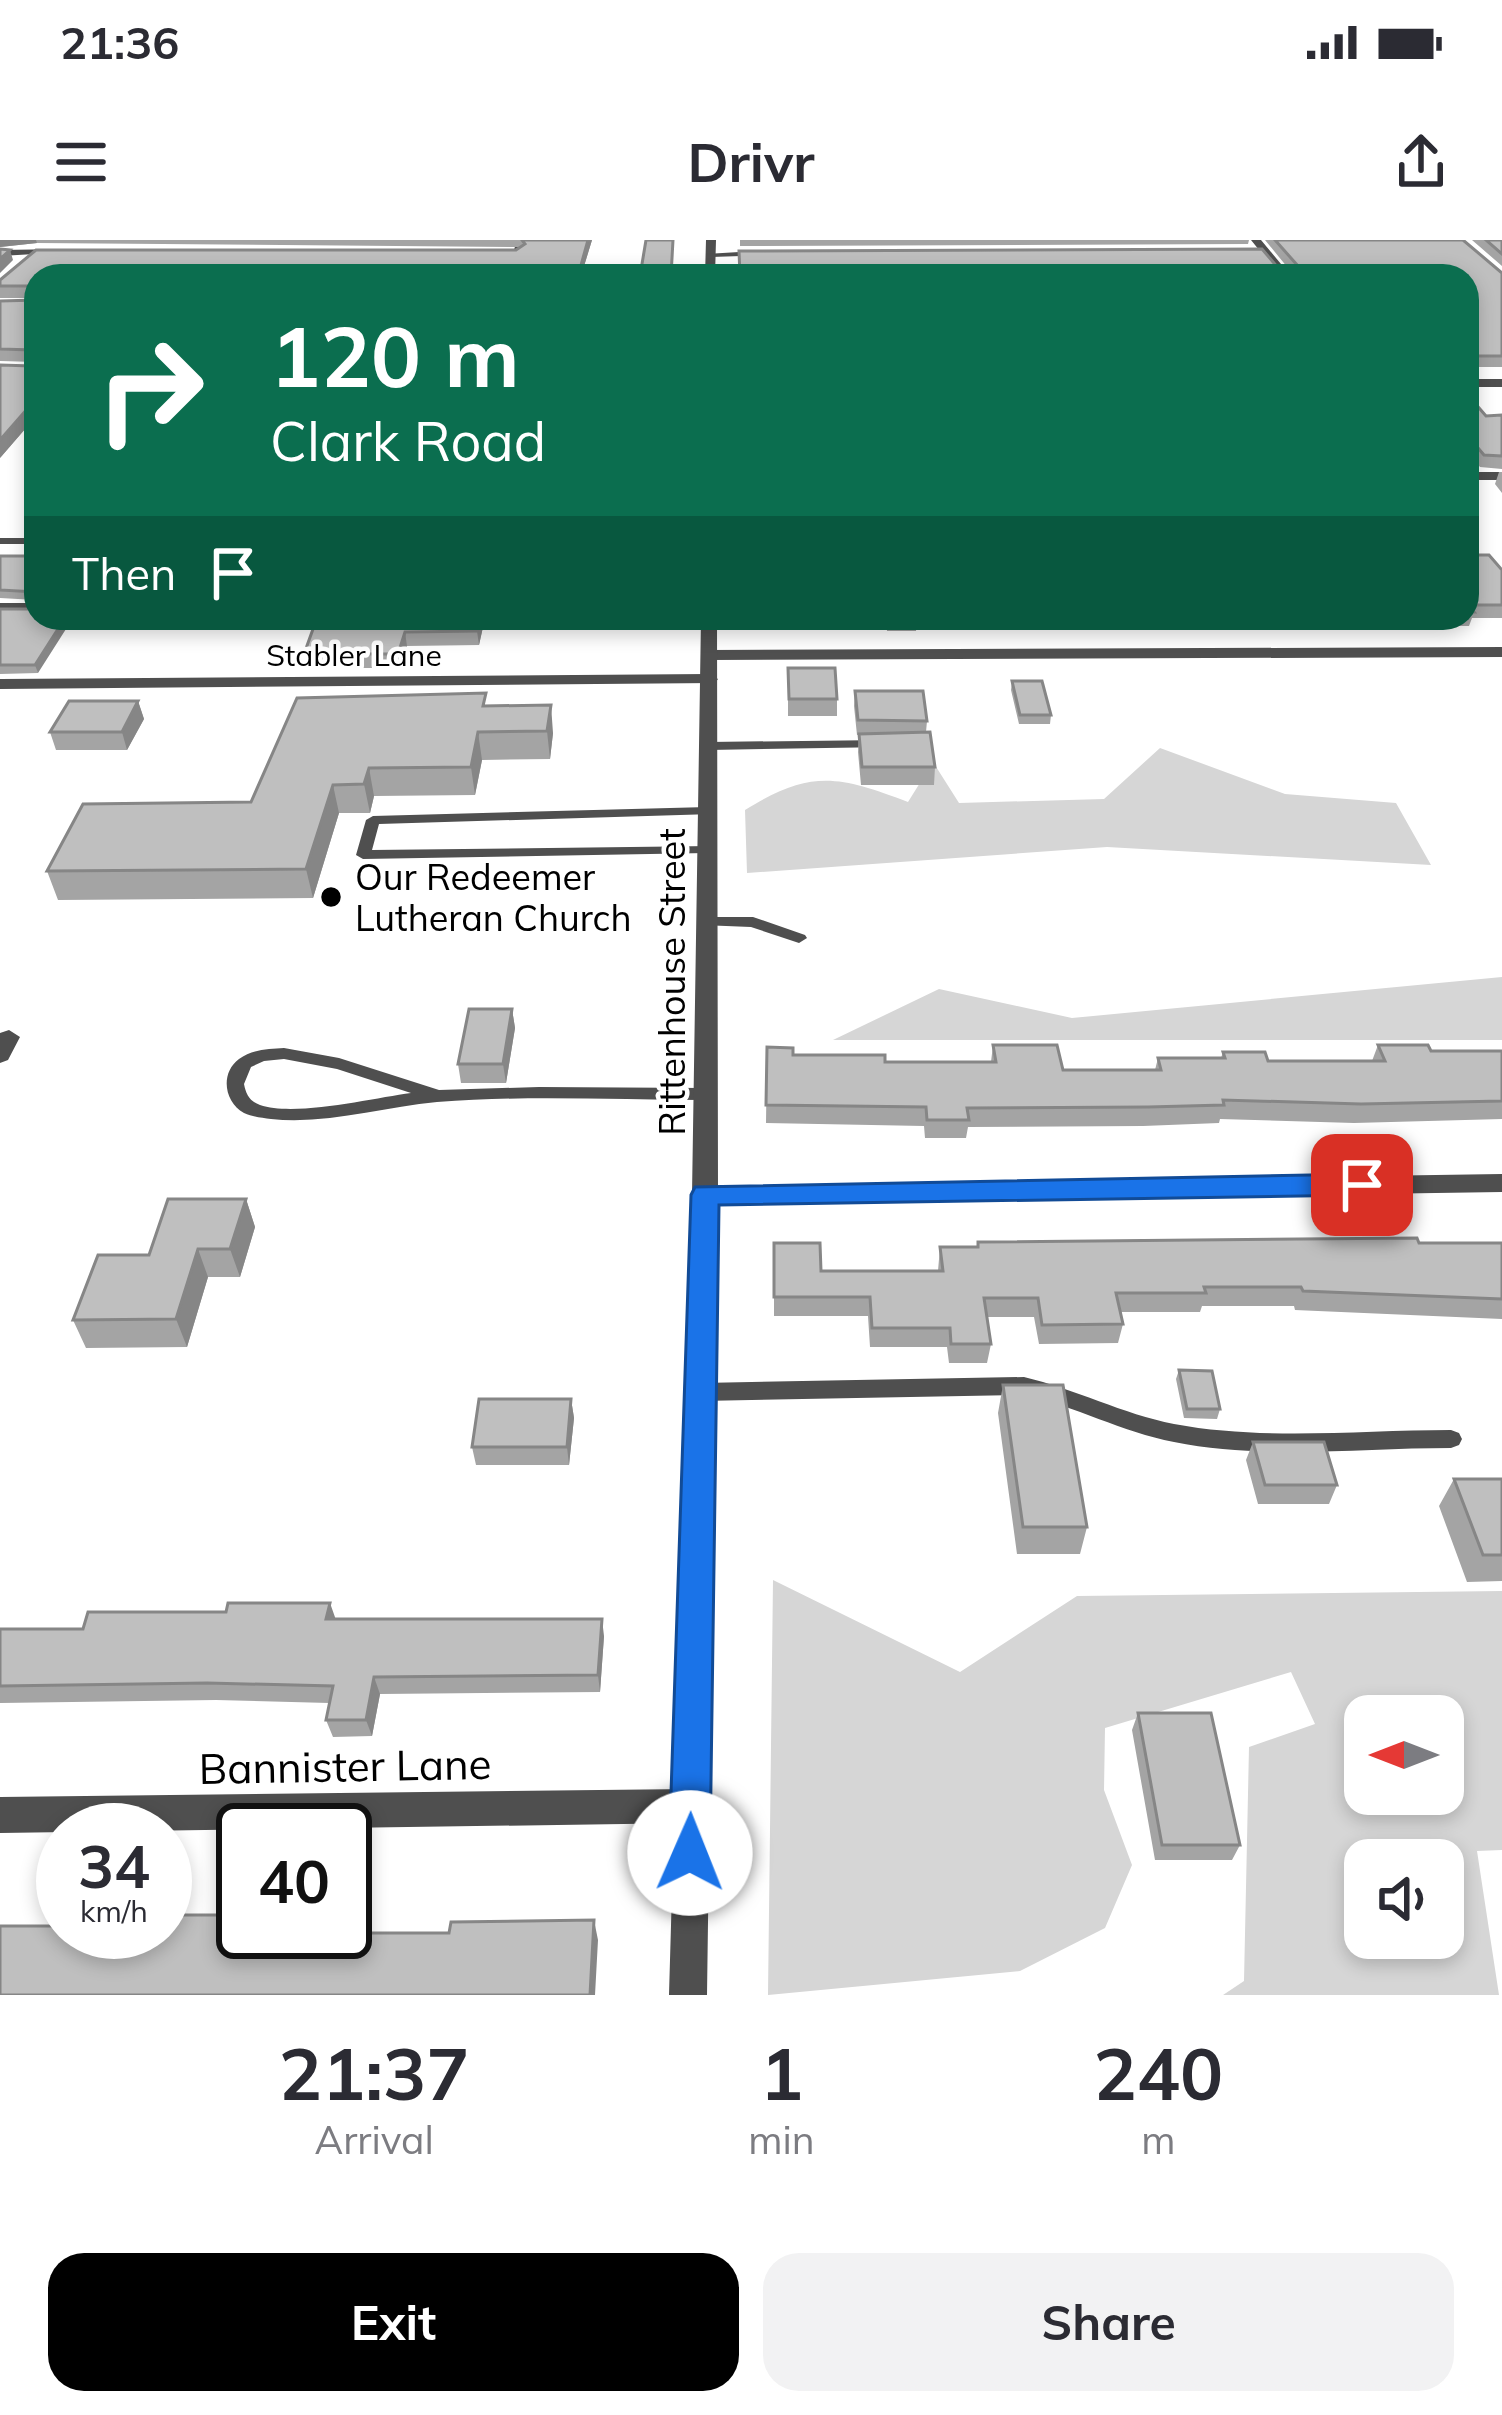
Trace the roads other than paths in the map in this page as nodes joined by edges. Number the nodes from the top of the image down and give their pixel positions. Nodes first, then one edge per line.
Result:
1 (47, 240) edge
2 (519, 246) edge
3 (1252, 246) edge
4 (711, 247) edge
5 (35, 252) junction
6 (86, 252) edge
7 (0, 253) edge
8 (494, 253) edge
9 (790, 253) edge
10 (1276, 264) edge
11 (18, 269) edge
12 (709, 630) edge
13 (1502, 652) edge
14 (709, 667) junction
15 (0, 684) edge
16 (900, 744) edge
17 (709, 746) junction
18 (708, 812) junction
19 (707, 849) junction
20 (707, 922) junction
21 (799, 938) dead end
22 (706, 1094) junction
23 (438, 1096) junction
24 (1502, 1183) edge
25 (705, 1195) junction
26 (700, 1392) junction
27 (1451, 1439) dead end
28 (691, 1806) junction
29 (0, 1815) edge
30 (688, 1995) edge

1 - 5 street
2 - 8 street
3 - 10 street
4 - 9 street
5 - 6 street
5 - 7 street
5 - 11 street
12 - 14 street, Rittenhouse Street
13 - 14 street, Stabler Lane
14 - 15 street, Stabler Lane
14 - 17 street, Rittenhouse Street
16 - 17 lane
17 - 18 street, Rittenhouse Street
18 - 19 street, Rittenhouse Street
18 - 19 lane
19 - 20 street, Rittenhouse Street
20 - 21 lane
20 - 22 street, Rittenhouse Street
22 - 23 lane
22 - 25 street, Rittenhouse Street
23 - 23 lane
24 - 25 street
25 - 26 street, Rittenhouse Street
26 - 27 lane
26 - 28 street, Rittenhouse Street
28 - 29 street, Bannister Lane
28 - 30 street, Rittenhouse Street

